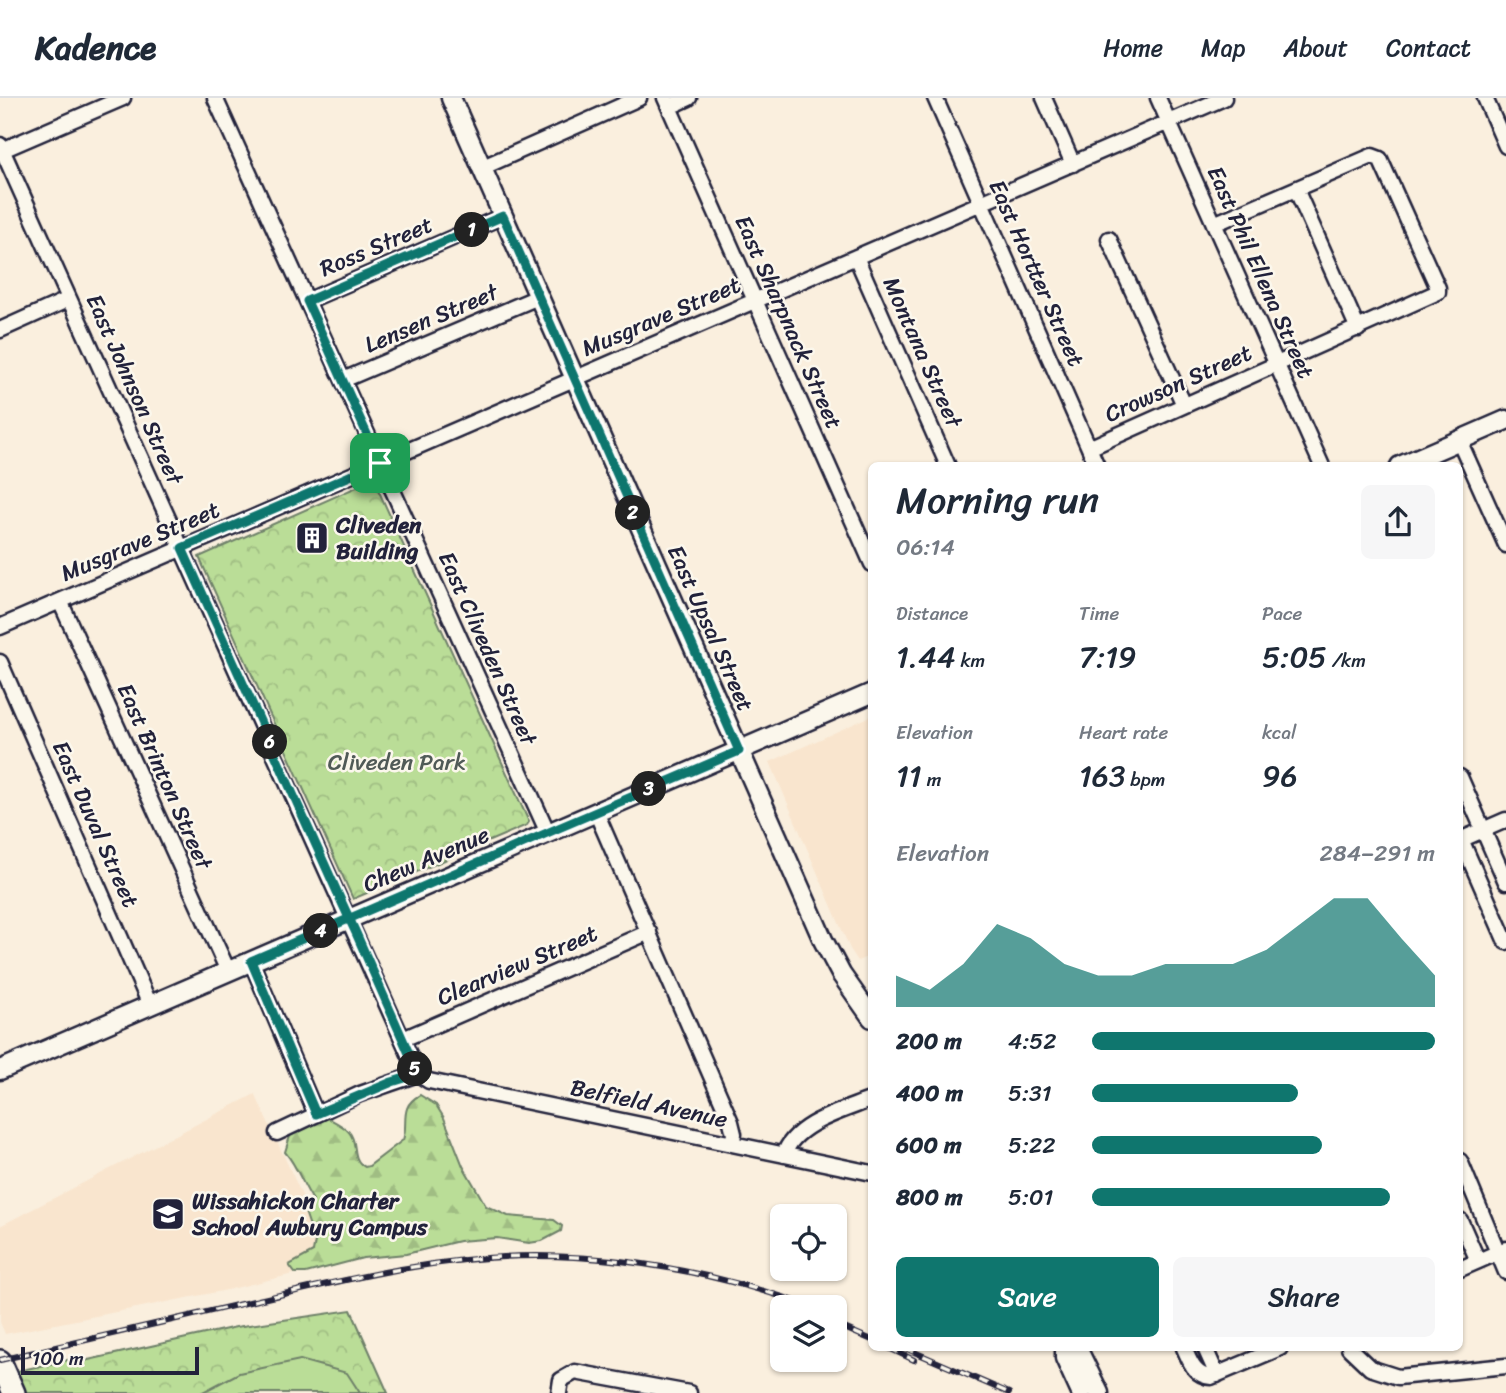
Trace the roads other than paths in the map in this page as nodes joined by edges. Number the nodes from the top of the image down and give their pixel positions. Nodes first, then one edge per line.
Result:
1 (123, 98) edge
2 (215, 98) edge
3 (450, 98) edge
4 (639, 98) edge
5 (689, 98) edge
6 (935, 98) edge
7 (1044, 98) edge
8 (1158, 98) edge
9 (1224, 98) edge
10 (1485, 98) edge
11 (667, 102) edge
12 (1168, 122) junction
13 (1506, 146) edge
14 (1, 149) edge
15 (1073, 164) junction
16 (481, 168) junction
17 (1296, 189) junction
18 (982, 203) junction
19 (503, 216) junction
20 (1214, 224) junction
21 (1109, 239) dead end
22 (856, 257) junction
23 (538, 297) junction
24 (69, 299) junction
25 (307, 301) junction
26 (755, 301) junction
27 (1358, 328) junction
28 (0, 330) edge
29 (1277, 364) junction
30 (574, 379) junction
31 (343, 380) junction
32 (1184, 405) junction
33 (1506, 420) edge
34 (1460, 440) junction
35 (1089, 448) junction
36 (946, 462) edge
37 (1095, 462) edge
38 (1320, 462) edge
39 (1409, 462) edge
40 (380, 463) junction
41 (1506, 545) edge
42 (182, 548) junction
43 (868, 555) edge
44 (60, 601) junction
45 (0, 627) edge
46 (0, 662) edge
47 (868, 695) edge
48 (739, 751) junction
49 (1463, 784) edge
50 (596, 812) junction
51 (1506, 820) edge
52 (1483, 830) junction
53 (548, 833) junction
54 (1463, 838) edge
55 (1463, 846) edge
56 (1506, 883) edge
57 (350, 919) junction
58 (649, 932) junction
59 (1506, 942) edge
60 (251, 961) junction
61 (228, 971) junction
62 (150, 1005) junction
63 (868, 1013) edge
64 (402, 1039) junction
65 (0, 1070) edge
66 (418, 1074) junction
67 (868, 1101) edge
68 (316, 1114) junction
69 (277, 1133) dead end
70 (732, 1144) junction
71 (784, 1155) junction
72 (1463, 1167) edge
73 (868, 1172) edge
74 (1463, 1227) edge
75 (1502, 1250) edge
76 (1478, 1261) junction
77 (1463, 1268) edge
78 (1506, 1272) edge
79 (1065, 1351) edge
80 (1078, 1351) edge
81 (1186, 1351) edge
82 (1206, 1351) edge
83 (1273, 1351) edge
84 (1352, 1351) edge
85 (0, 1361) edge
86 (1506, 1366) edge
87 (1217, 1375) junction
88 (560, 1387) edge
89 (14, 1393) edge
90 (690, 1393) edge
91 (1081, 1393) edge
92 (1099, 1393) edge

1 - 14 street
2 - 25 street, East Cliveden Street
3 - 16 street, East Upsal Street
4 - 16 street
5 - 11 street
6 - 18 street, East Hortter Street
7 - 15 street
8 - 12 street, East Phil Ellena Street
9 - 12 street, Musgrave Street
10 - 13 street
11 - 26 street, East Sharpnack Street
12 - 15 street, Musgrave Street
12 - 20 street, East Phil Ellena Street
14 - 24 street, East Johnson Street
15 - 18 street, Musgrave Street
16 - 19 street, East Upsal Street
17 - 20 street
17 - 27 street
17 - 27 street, Crowson Street
18 - 22 street, Musgrave Street
18 - 35 street, East Hortter Street
19 - 23 street, East Upsal Street
19 - 25 street, Ross Street
20 - 29 street, East Phil Ellena Street
21 - 32 street
22 - 26 street, Musgrave Street
22 - 36 street, Montana Street
23 - 30 street, East Upsal Street
23 - 31 street, Lensen Street
24 - 28 street
24 - 42 street, East Johnson Street
25 - 31 street, East Cliveden Street
26 - 30 street, Musgrave Street
26 - 43 street, East Sharpnack Street
27 - 29 street, Crowson Street
29 - 32 street, Crowson Street
29 - 38 street, East Phil Ellena Street
30 - 40 street, Musgrave Street
30 - 48 street, East Upsal Street
31 - 40 street, East Cliveden Street
32 - 35 street, Crowson Street
33 - 34 street
34 - 39 street
34 - 41 street
35 - 37 street, East Hortter Street
40 - 42 street, Musgrave Street
40 - 53 street, East Cliveden Street
42 - 44 street, Musgrave Street
42 - 57 street, East Johnson Street
44 - 45 street, Musgrave Street
44 - 61 street, East Brinton Street
46 - 62 street, East Duval Street
47 - 48 street, Chew Avenue
48 - 50 street, Chew Avenue
48 - 63 street, East Upsal Street
49 - 52 street
50 - 53 street, Chew Avenue
50 - 58 street
51 - 52 street
52 - 54 street
52 - 56 street
53 - 57 street, Chew Avenue
55 - 59 street
57 - 60 street, Chew Avenue
57 - 64 street, East Johnson Street
58 - 64 street, Clearview Street
58 - 70 street
60 - 61 street, Chew Avenue
60 - 68 street
61 - 62 street, Chew Avenue
62 - 65 street, Chew Avenue
64 - 66 street, East Johnson Street
66 - 68 street
66 - 70 street, Belfield Avenue
67 - 71 street
68 - 69 street
70 - 71 street, Belfield Avenue
71 - 73 street, Belfield Avenue
72 - 75 street
74 - 76 street
75 - 76 street
75 - 78 street
76 - 77 street
79 - 91 street
80 - 92 street
81 - 87 street
82 - 87 street
83 - 87 street
84 - 86 street
85 - 89 main road
88 - 90 street

